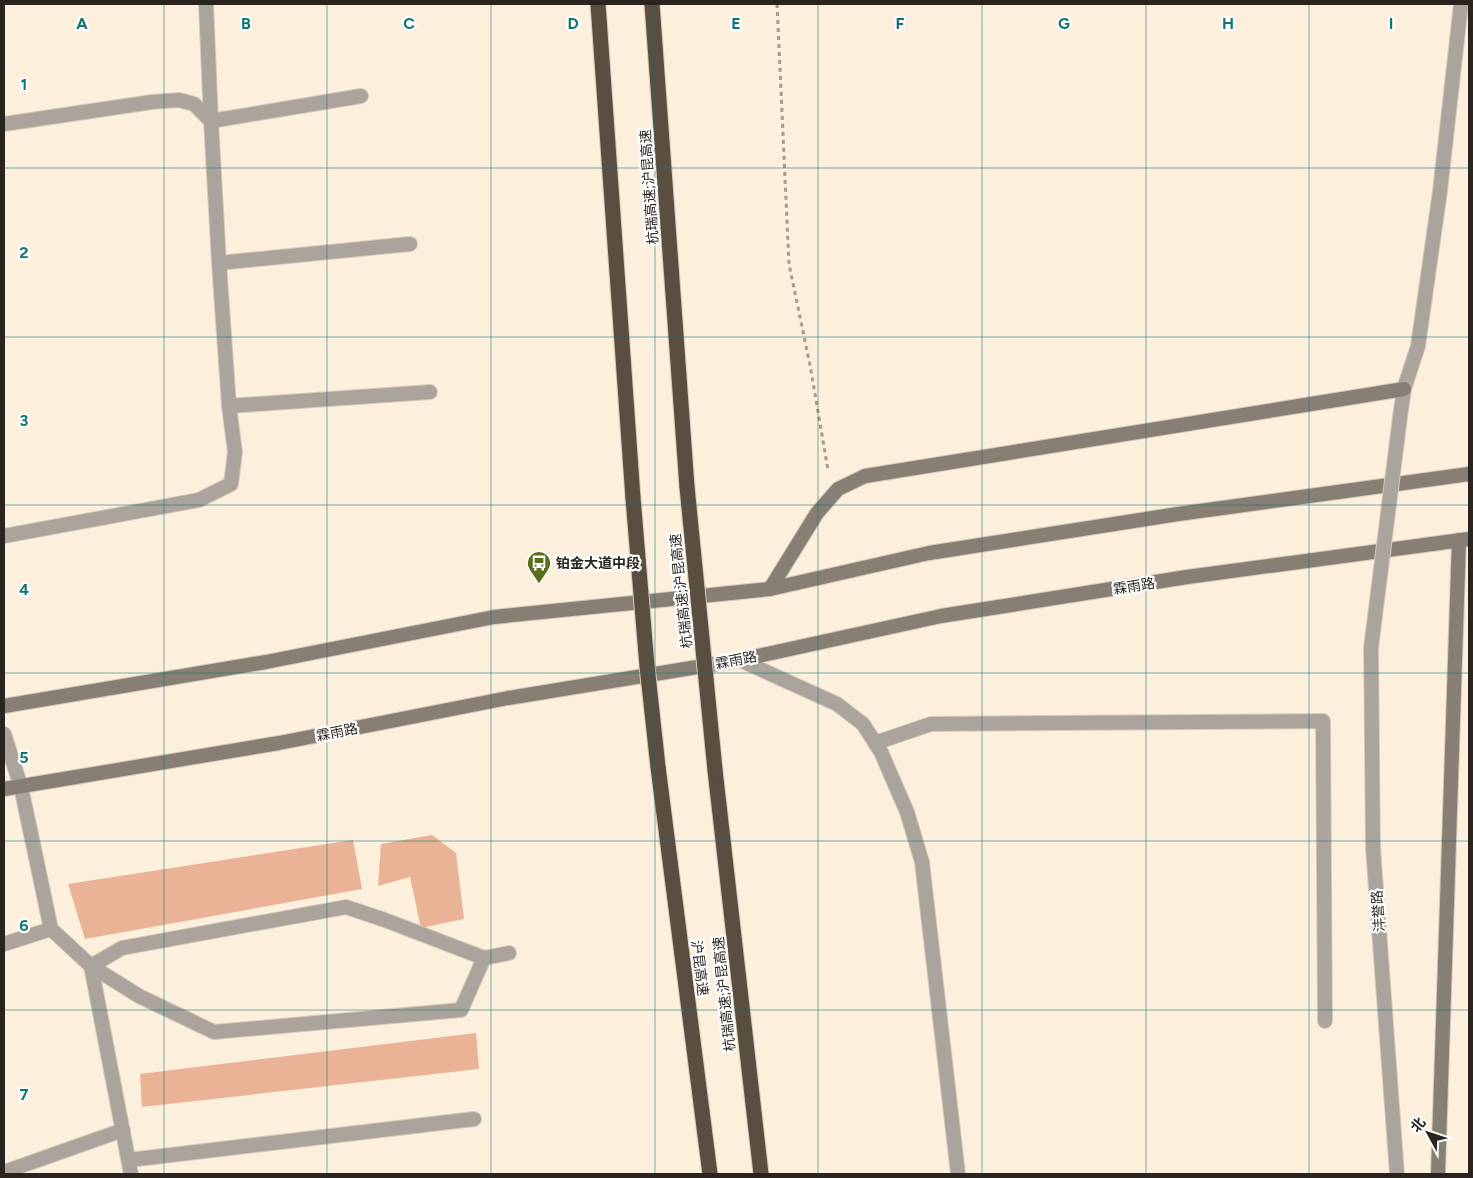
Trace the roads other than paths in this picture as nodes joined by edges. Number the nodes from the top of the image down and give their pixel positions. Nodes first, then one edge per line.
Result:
1 (206, 4) edge
2 (598, 4) edge
3 (652, 4) edge
4 (1461, 4) edge
5 (361, 96) dead end
6 (211, 121) junction
7 (4, 124) edge
8 (410, 244) dead end
9 (219, 263) junction
10 (1404, 389) junction
11 (430, 392) dead end
12 (229, 406) junction
13 (1469, 474) edge
14 (4, 536) edge
15 (1464, 539) edge
16 (770, 589) junction
17 (740, 660) junction
18 (4, 706) edge
19 (4, 734) edge
20 (875, 743) junction
21 (20, 787) junction
22 (4, 789) edge
23 (51, 929) junction
24 (4, 944) edge
25 (509, 953) dead end
26 (484, 958) junction
27 (92, 966) junction
28 (1325, 1021) dead end
29 (474, 1119) dead end
30 (123, 1130) junction
31 (129, 1160) junction
32 (4, 1172) edge
33 (131, 1174) edge
34 (710, 1174) edge
35 (761, 1174) edge
36 (958, 1174) edge
37 (1397, 1174) edge
38 (1438, 1174) edge

1 - 6 street
2 - 34 highway, 沪昆高速, bridge
3 - 35 highway, 杭瑞高速;沪昆高速, bridge
4 - 10 street, 沣誉路
5 - 6 street
6 - 7 street
6 - 9 street
8 - 9 street
9 - 12 street
10 - 16 main road
10 - 37 street, 沣誉路, bridge
11 - 12 street
12 - 14 street
13 - 16 main road
15 - 17 main road, 霖雨路
15 - 38 main road
16 - 18 main road
17 - 20 street
17 - 21 main road, 霖雨路
19 - 21 street
20 - 28 street
20 - 36 street
21 - 22 main road, 霖雨路
21 - 23 street
23 - 24 street
23 - 27 street
25 - 26 street
26 - 27 street
26 - 27 street
27 - 30 street
29 - 31 street
30 - 31 street
30 - 32 street
31 - 33 street

